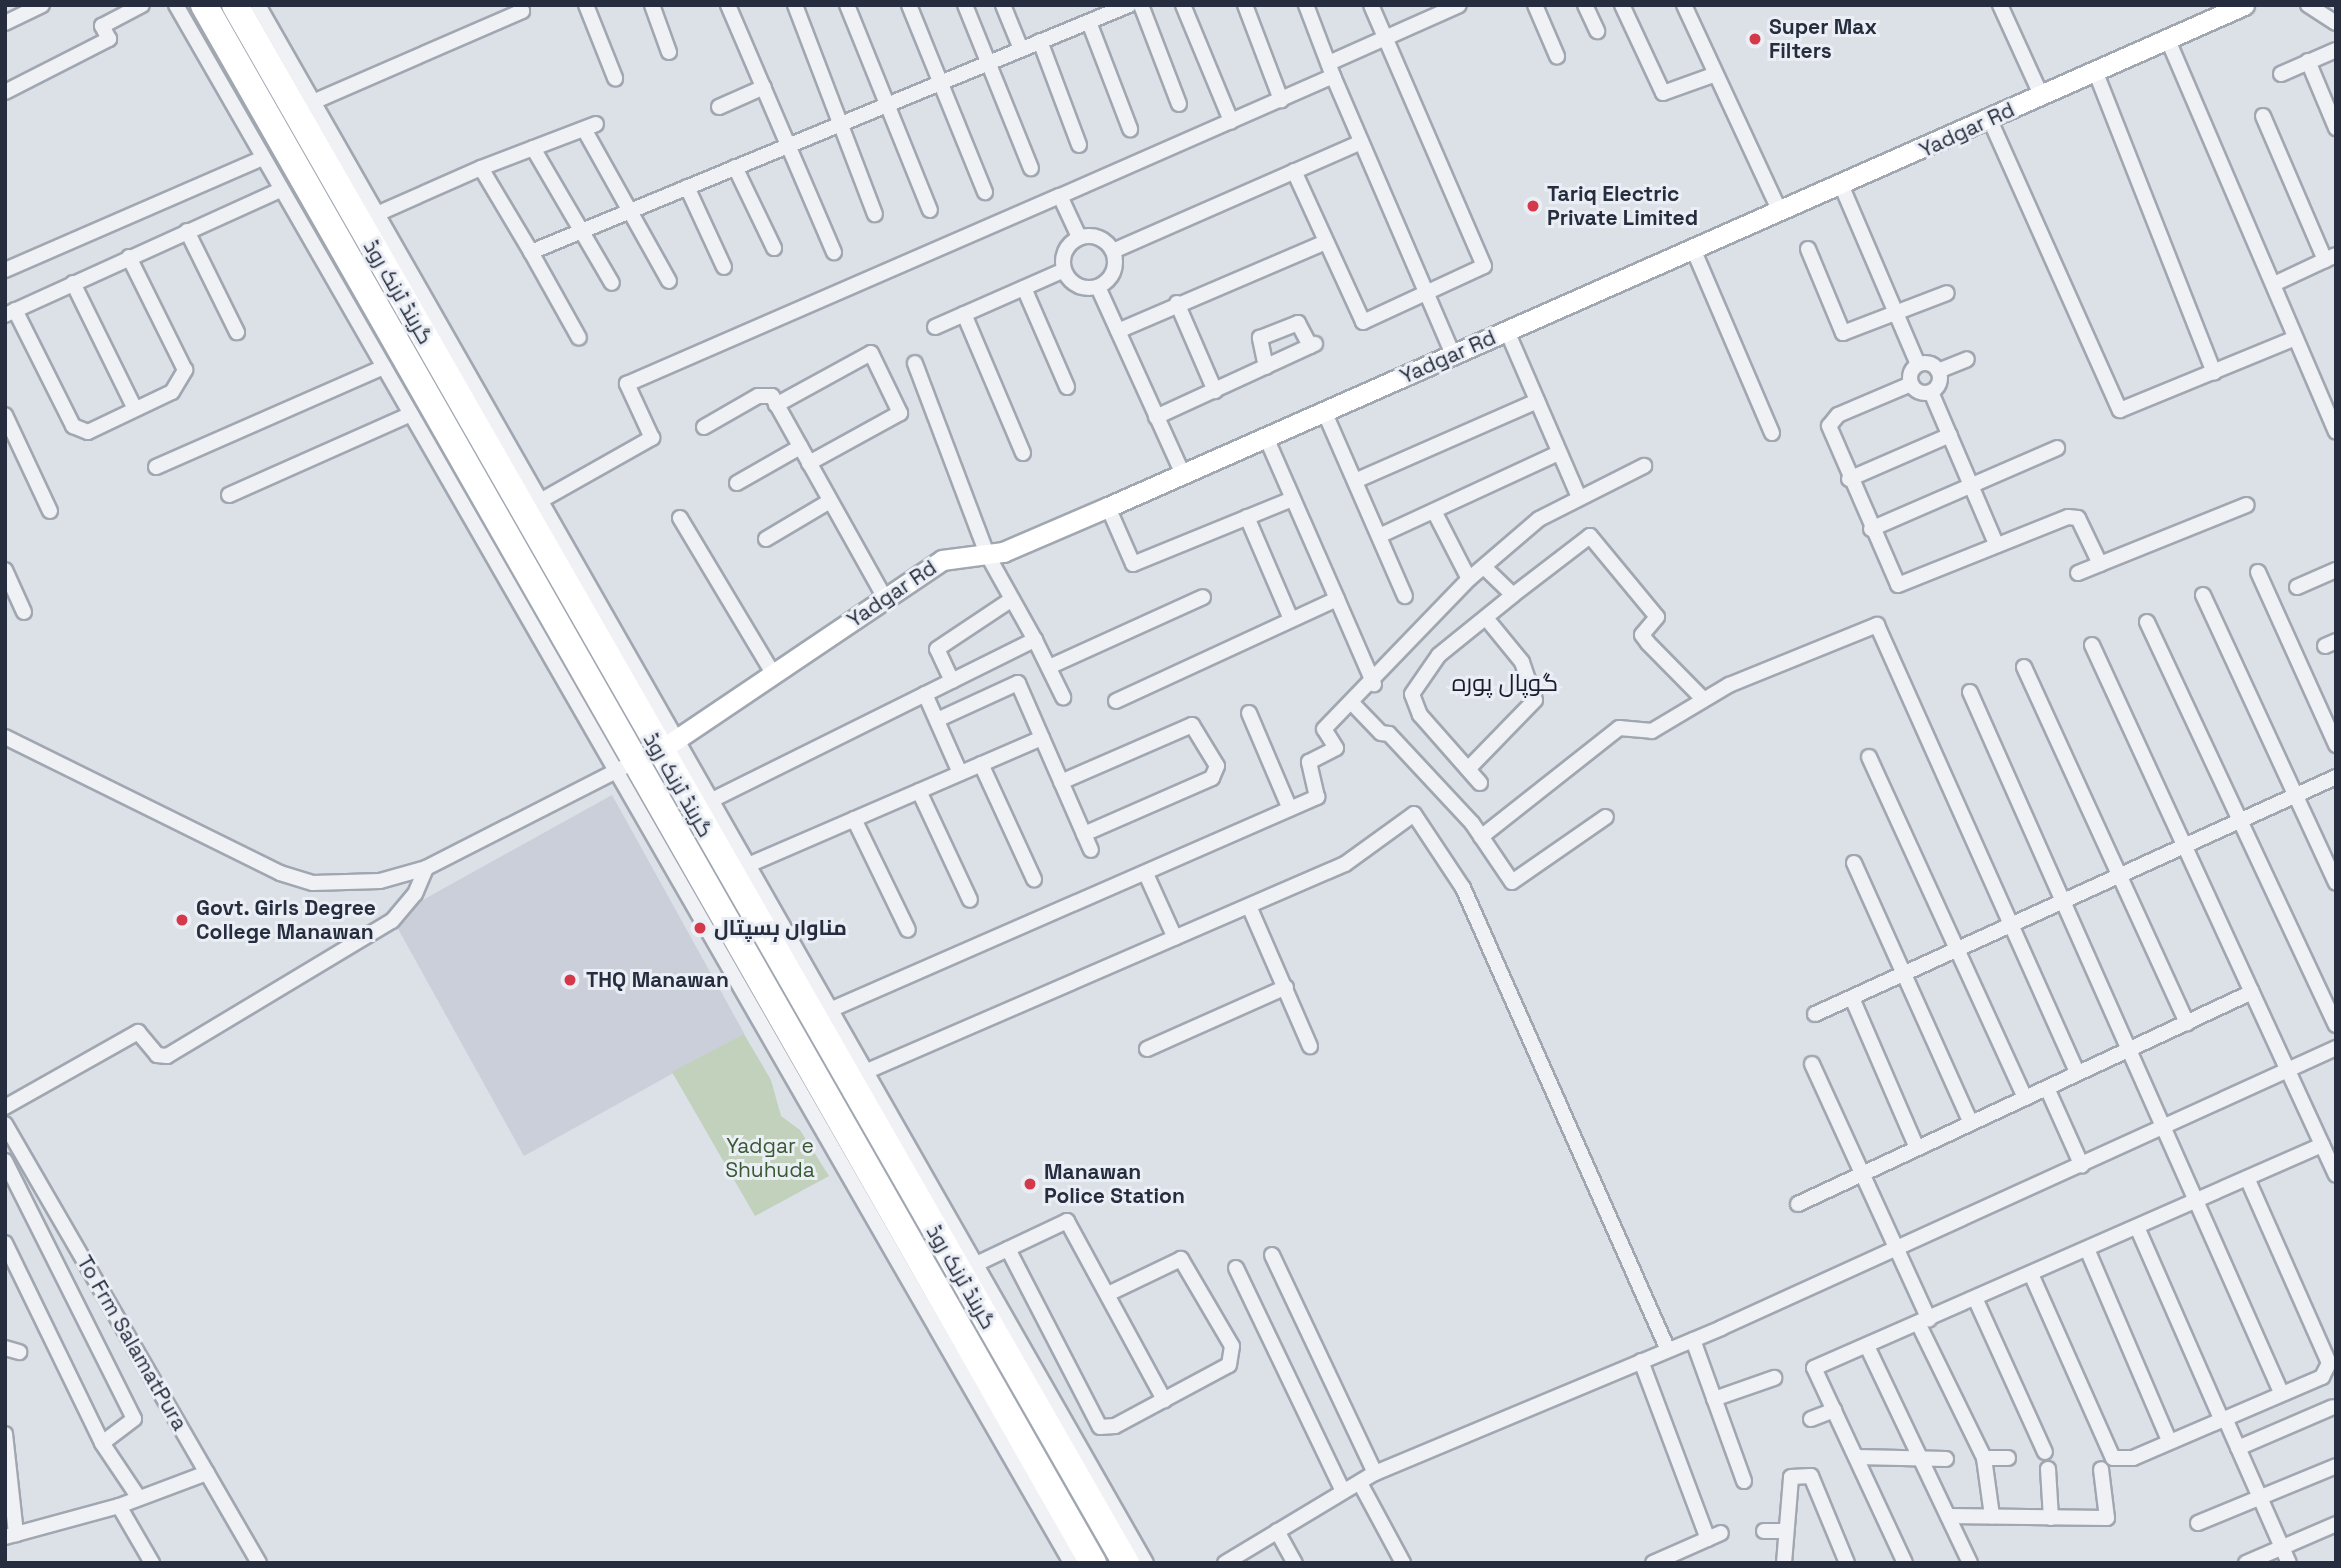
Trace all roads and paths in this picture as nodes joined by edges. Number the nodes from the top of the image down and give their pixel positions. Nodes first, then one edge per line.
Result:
1 (41, 5) edge
2 (142, 5) edge
3 (176, 5) edge
4 (204, 5) edge
5 (520, 5) edge
6 (586, 5) edge
7 (652, 5) edge
8 (728, 5) edge
9 (794, 5) edge
10 (847, 5) edge
11 (909, 5) edge
12 (965, 5) edge
13 (1003, 5) edge
14 (1129, 5) edge
15 (1141, 5) edge
16 (1183, 5) edge
17 (1245, 5) edge
18 (1306, 5) edge
19 (1371, 5) edge
20 (1459, 5) edge
21 (1535, 5) edge
22 (1585, 5) edge
23 (1622, 5) edge
24 (1684, 5) edge
25 (2000, 5) edge
26 (2244, 5) edge
27 (2308, 5) edge
28 (253, 9) edge
29 (1088, 22) junction
30 (5, 23) edge
31 (2336, 23) edge
32 (1597, 31) dead end
33 (1384, 38) junction
34 (2168, 40) junction
35 (1040, 41) junction
36 (1021, 49) junction
37 (2336, 50) edge
38 (669, 52) dead end
39 (1558, 55) dead end
40 (2308, 61) junction
41 (986, 63) junction
42 (1331, 70) junction
43 (2096, 73) junction
44 (2281, 74) dead end
45 (1713, 75) junction
46 (615, 78) dead end
47 (939, 83) junction
48 (764, 87) junction
49 (5, 92) edge
50 (2041, 95) junction
51 (1281, 100) junction
52 (313, 102) junction
53 (888, 104) junction
54 (1179, 104) dead end
55 (719, 107) dead end
56 (2263, 116) dead end
57 (1990, 120) junction
58 (1231, 121) junction
59 (840, 124) junction
60 (2336, 128) edge
61 (1130, 129) dead end
62 (1360, 142) junction
63 (788, 145) junction
64 (1079, 145) dead end
65 (533, 148) junction
66 (262, 158) junction
67 (735, 167) junction
68 (481, 168) junction
69 (1031, 168) dead end
70 (1294, 171) junction
71 (687, 187) junction
72 (1842, 187) junction
73 (280, 190) junction
74 (985, 192) dead end
75 (1060, 196) junction
76 (632, 210) junction
77 (930, 210) dead end
78 (1780, 212) junction
79 (377, 214) junction
80 (875, 214) dead end
81 (187, 231) junction
82 (581, 231) junction
83 (1079, 237) junction
84 (1326, 242) junction
85 (774, 248) dead end
86 (1808, 249) dead end
87 (1113, 251) junction
88 (1694, 251) junction
89 (531, 252) junction
90 (834, 252) dead end
91 (129, 257) junction
92 (2330, 258) edge
93 (724, 267) dead end
94 (5, 270) edge
95 (1064, 270) junction
96 (669, 281) dead end
97 (73, 283) junction
98 (612, 283) dead end
99 (2274, 284) junction
100 (1098, 287) junction
101 (1024, 288) junction
102 (1427, 293) junction
103 (1947, 293) dead end
104 (1177, 303) junction
105 (10, 313) edge
106 (964, 314) junction
107 (1897, 316) junction
108 (935, 327) dead end
109 (1118, 331) junction
110 (1507, 331) junction
111 (237, 332) dead end
112 (579, 338) dead end
113 (2293, 339) junction
114 (1453, 354) junction
115 (1967, 359) dead end
116 (915, 362) dead end
117 (1918, 365) junction
118 (384, 367) junction
119 (1266, 367) junction
120 (1938, 371) junction
121 (2214, 373) junction
122 (1911, 384) junction
123 (1067, 387) dead end
124 (1215, 391) junction
125 (1931, 392) junction
126 (1537, 401) junction
127 (776, 405) junction
128 (135, 409) junction
129 (1324, 411) junction
130 (411, 414) junction
131 (5, 415) edge
132 (1156, 417) junction
133 (704, 427) dead end
134 (2336, 432) edge
135 (1772, 433) dead end
136 (1950, 435) junction
137 (1266, 437) junction
138 (800, 447) junction
139 (2057, 448) dead end
140 (1023, 453) dead end
141 (1559, 453) junction
142 (809, 463) junction
143 (1644, 466) dead end
144 (156, 467) dead end
145 (1183, 474) junction
146 (1850, 479) junction
147 (1355, 481) junction
148 (737, 483) dead end
149 (1970, 485) junction
150 (229, 495) dead end
151 (1579, 497) junction
152 (1292, 499) junction
153 (540, 501) junction
154 (830, 501) junction
155 (2247, 505) dead end
156 (1108, 507) junction
157 (50, 511) dead end
158 (1434, 511) junction
159 (1247, 517) junction
160 (680, 518) dead end
161 (1871, 529) junction
162 (1379, 536) junction
163 (766, 539) dead end
164 (1996, 544) junction
165 (987, 554) junction
166 (2100, 564) junction
167 (1484, 567) junction
168 (5, 570) edge
169 (2336, 570) edge
170 (2258, 572) dead end
171 (2078, 573) dead end
172 (1469, 579) junction
173 (2297, 587) dead end
174 (10, 594) edge
175 (1513, 595) junction
176 (2203, 595) dead end
177 (1405, 596) dead end
178 (1203, 597) dead end
179 (885, 598) junction
180 (1337, 598) junction
181 (1012, 599) junction
182 (24, 612) dead end
183 (1486, 618) junction
184 (1291, 619) junction
185 (2147, 622) dead end
186 (1035, 640) junction
187 (2092, 645) dead end
188 (1049, 667) junction
189 (2024, 667) dead end
190 (775, 675) junction
191 (952, 681) junction
192 (1374, 684) junction
193 (1970, 692) dead end
194 (925, 694) junction
195 (1063, 697) dead end
196 (1702, 698) junction
197 (1116, 701) dead end
198 (1353, 704) junction
199 (1250, 713) dead end
200 (937, 720) junction
201 (5, 737) edge
202 (1042, 738) junction
203 (2336, 745) edge
204 (647, 756) junction
205 (1870, 757) dead end
206 (981, 764) junction
207 (1468, 769) junction
208 (960, 774) junction
209 (2336, 777) edge
210 (1061, 782) junction
211 (1480, 783) dead end
212 (919, 791) junction
213 (2295, 795) junction
214 (709, 801) junction
215 (1290, 809) junction
216 (1606, 817) dead end
217 (854, 819) junction
218 (2240, 820) junction
219 (1084, 834) junction
220 (1481, 837) junction
221 (2185, 845) junction
222 (1091, 850) dead end
223 (1854, 863) dead end
224 (746, 866) junction
225 (426, 868) junction
226 (687, 872) junction
227 (1146, 874) junction
228 (2119, 876) junction
229 (1034, 879) dead end
230 (2336, 883) edge
231 (970, 900) dead end
232 (2063, 901) junction
233 (1249, 906) junction
234 (2011, 925) junction
235 (908, 930) dead end
236 (1175, 938) junction
237 (1957, 950) junction
238 (1904, 974) junction
239 (1286, 987) junction
240 (2252, 992) junction
241 (1852, 998) junction
242 (830, 1010) junction
243 (1815, 1014) dead end
244 (2187, 1023) junction
245 (2336, 1025) edge
246 (1310, 1046) dead end
247 (2336, 1048) edge
248 (1147, 1049) dead end
249 (2129, 1050) junction
250 (1812, 1064) dead end
251 (2288, 1070) junction
252 (854, 1072) junction
253 (2077, 1073) junction
254 (821, 1087) junction
255 (2047, 1088) junction
256 (2025, 1098) junction
257 (5, 1107) edge
258 (1971, 1123) junction
259 (5, 1124) edge
260 (2164, 1128) junction
261 (2322, 1145) junction
262 (1917, 1148) junction
263 (5, 1161) edge
264 (2082, 1166) junction
265 (1862, 1174) junction
266 (2336, 1175) edge
267 (2247, 1178) junction
268 (10, 1182) edge
269 (2195, 1201) junction
270 (1797, 1203) dead end
271 (2137, 1227) junction
272 (5, 1243) edge
273 (1896, 1248) junction
274 (1008, 1249) junction
275 (2087, 1249) junction
276 (1272, 1255) dead end
277 (908, 1260) junction
278 (974, 1265) junction
279 (1236, 1268) dead end
280 (2031, 1274) junction
281 (1108, 1294) junction
282 (1975, 1298) junction
283 (1924, 1321) junction
284 (1693, 1340) junction
285 (1867, 1346) junction
286 (1668, 1350) junction
287 (1641, 1362) junction
288 (1774, 1378) dead end
289 (2281, 1392) junction
290 (1714, 1399) junction
291 (1164, 1400) junction
292 (2333, 1407) dead end
293 (1834, 1410) junction
294 (1811, 1419) dead end
295 (2225, 1421) junction
296 (5, 1434) edge
297 (2169, 1440) junction
298 (102, 1443) junction
299 (2238, 1448) junction
300 (2045, 1452) dead end
301 (1856, 1457) junction
302 (1921, 1458) junction
303 (1984, 1458) junction
304 (2008, 1458) dead end
305 (1946, 1459) dead end
306 (2336, 1466) edge
307 (2048, 1469) dead end
308 (2101, 1469) dead end
309 (1375, 1473) junction
310 (207, 1474) junction
311 (1744, 1481) dead end
312 (1360, 1483) junction
313 (1343, 1492) junction
314 (139, 1498) junction
315 (2260, 1498) junction
316 (119, 1506) junction
317 (5, 1511) edge
318 (1948, 1516) junction
319 (1992, 1517) junction
320 (2051, 1518) junction
321 (2198, 1524) dead end
322 (2336, 1524) edge
323 (1277, 1531) junction
324 (1764, 1531) dead end
325 (1786, 1531) junction
326 (11, 1535) edge
327 (2282, 1547) junction
328 (152, 1563) edge
329 (259, 1563) edge
330 (1071, 1563) edge
331 (1093, 1563) edge
332 (1126, 1563) edge
333 (1146, 1563) edge
334 (1225, 1563) edge
335 (1295, 1563) edge
336 (1403, 1563) edge
337 (1653, 1563) edge
338 (1784, 1563) edge
339 (1847, 1563) edge
340 (1905, 1563) edge
341 (1970, 1563) edge
342 (2246, 1563) edge
343 (2289, 1563) edge

1 - 30 street
2 - 49 street
3 - 66 street
4 - 204 highway, گرینڈ ٹرنک روڈ
5 - 52 street
6 - 46 street
7 - 38 street
8 - 48 street
9 - 59 street
10 - 53 street
11 - 47 street
12 - 41 street
13 - 36 street
14 - 29 street
15 - 54 street
16 - 58 street
17 - 51 street
18 - 42 street
19 - 33 street
20 - 33 street
21 - 39 street
22 - 32 street
23 - 45 street
24 - 45 street
25 - 50 street
26 - 34 street, Yadgar Rd
27 - 31 street
28 - 52 street
28 - 204 highway, گرینڈ ٹرنک روڈ
29 - 35 street
29 - 61 street
33 - 42 street
33 - 102 street
34 - 43 street, Yadgar Rd
34 - 99 street
35 - 36 street
35 - 64 street
36 - 41 street
37 - 40 street
40 - 44 street
40 - 60 street
41 - 47 street
41 - 69 street
42 - 51 street
42 - 62 street
43 - 50 street, Yadgar Rd
43 - 121 street
45 - 78 street
47 - 53 street
47 - 74 street
48 - 55 street
48 - 63 street
50 - 57 street, Yadgar Rd
51 - 58 street
52 - 79 street
53 - 59 street
53 - 77 street
56 - 92 street
57 - 72 street, Yadgar Rd
57 - 121 street
58 - 75 street
59 - 63 street
59 - 80 street
62 - 70 street
62 - 102 street
63 - 67 street
63 - 90 street
65 - 68 street
65 - 76 street
65 - 82 street
66 - 73 street
66 - 94 street
67 - 71 street
67 - 85 street
68 - 79 street
68 - 89 street
70 - 84 street
70 - 87 street
71 - 76 street
71 - 93 street
72 - 78 street, Yadgar Rd
72 - 107 street
73 - 81 street
73 - 118 street
75 - 83 street
75 - 153 street
76 - 82 street
76 - 96 street
78 - 88 street, Yadgar Rd
79 - 153 street
81 - 91 street
81 - 111 street
82 - 89 street
82 - 98 street
83 - 87 street
83 - 95 street
84 - 102 street
84 - 104 street
86 - 107 street
87 - 100 street
88 - 110 street, Yadgar Rd
88 - 135 street
89 - 112 street
91 - 97 street
91 - 128 street
92 - 99 street
95 - 100 street
95 - 101 street
97 - 105 street
97 - 128 street
99 - 113 street
100 - 109 street
101 - 106 street
101 - 123 street
102 - 114 street
103 - 107 street
104 - 109 street
104 - 124 street
105 - 128 street
106 - 108 street
106 - 140 street
107 - 117 street
109 - 132 street
110 - 114 street, Yadgar Rd
110 - 126 street
113 - 121 street
113 - 134 street
114 - 129 street, Yadgar Rd
115 - 120 street
116 - 165 street
117 - 120 street
117 - 122 street
118 - 130 street
118 - 144 street
119 - 119 street
119 - 124 street
120 - 125 street
122 - 125 street
122 - 146 street
124 - 132 street
125 - 136 street
126 - 141 street
126 - 147 street
127 - 133 street
127 - 138 street
127 - 142 street
129 - 137 street, Yadgar Rd
129 - 147 street
130 - 150 street
130 - 204 street
131 - 157 street
132 - 145 street
136 - 146 street
136 - 149 street
137 - 145 street, Yadgar Rd
137 - 152 street
138 - 142 street
138 - 148 street
139 - 149 street
141 - 151 street
141 - 158 street
142 - 154 street
143 - 151 street
145 - 156 street, Yadgar Rd
146 - 161 street
147 - 162 street
149 - 161 street
149 - 164 street
151 - 167 street
152 - 159 street
152 - 180 street
153 - 204 street
154 - 163 street
154 - 179 street
155 - 166 street
156 - 159 street
156 - 165 street, Yadgar Rd
158 - 162 street
158 - 172 street
159 - 184 street
160 - 190 street
161 - 164 street
162 - 177 street
164 - 166 street
165 - 179 street, Yadgar Rd
165 - 181 street
166 - 171 street
167 - 172 street
167 - 175 street
168 - 174 street
169 - 173 street
170 - 203 street
172 - 192 street
174 - 182 street
175 - 183 street
175 - 196 street
176 - 213 street
178 - 188 street
179 - 190 street, Yadgar Rd
180 - 184 street
180 - 192 street
181 - 186 street
181 - 191 street
183 - 207 street
183 - 207 street
184 - 197 street
185 - 218 street
186 - 188 street
186 - 191 street
187 - 221 street
188 - 195 street
189 - 228 street
190 - 204 street, Yadgar Rd
191 - 194 street
192 - 198 street
193 - 232 street
194 - 200 street
194 - 214 street
196 - 220 street
196 - 234 street
198 - 215 street
198 - 220 street
199 - 215 street
200 - 202 street
200 - 208 street
201 - 225 street
202 - 206 street
202 - 210 street
204 - 214 street
204 - 225 street
204 - 226 highway, گرینڈ ٹرنک روڈ
204 - 252 highway, گرینڈ ٹرنک روڈ
205 - 237 street
206 - 208 street
206 - 229 street
207 - 211 street
208 - 212 street
209 - 213 street
210 - 219 street
210 - 219 street
212 - 217 street
212 - 231 street
213 - 218 street
213 - 230 street
214 - 224 street
215 - 227 street
216 - 220 street
217 - 224 street
217 - 235 street
218 - 221 street
218 - 245 street
219 - 222 street
221 - 228 street
221 - 240 street
223 - 238 street
224 - 242 street
225 - 257 street
226 - 254 highway, گرینڈ ٹرنک روڈ
226 - 277 street
227 - 236 street
227 - 242 street
228 - 232 street
228 - 244 street
232 - 234 street
232 - 249 street
233 - 236 street
233 - 239 street
233 - 286 street
234 - 237 street
234 - 253 street
236 - 252 street
237 - 238 street
237 - 256 street
238 - 241 street
238 - 258 street
239 - 246 street
239 - 248 street
240 - 244 street
240 - 251 street
241 - 243 street
241 - 262 street
242 - 252 street
244 - 249 street
247 - 251 street
249 - 253 street
249 - 260 street
250 - 265 street
251 - 260 street
251 - 261 street
252 - 254 highway
252 - 278 street
252 - 332 highway, گرینڈ ٹرنک روڈ
253 - 255 street
254 - 277 highway, گرینڈ ٹرنک روڈ
255 - 256 street
255 - 264 street
256 - 258 street
258 - 262 street
259 - 310 street, To Frm SalamatPura
260 - 264 street
260 - 269 street
261 - 266 street
261 - 267 street
262 - 265 street
263 - 268 street
264 - 273 street
265 - 270 street
265 - 273 street
267 - 269 street
267 - 289 street
268 - 298 street
269 - 271 street
269 - 289 street
271 - 275 street
271 - 295 street
272 - 298 street
273 - 283 street
273 - 284 street
274 - 278 street
274 - 281 street
274 - 291 street
275 - 280 street
275 - 297 street
276 - 309 street
277 - 330 street
277 - 331 highway, گرینڈ ٹرنک روڈ
278 - 333 street
279 - 313 street
280 - 282 street
280 - 297 street
281 - 291 street
281 - 291 street
282 - 283 street
282 - 300 street
283 - 285 street
283 - 303 street
284 - 286 street
284 - 290 street
285 - 293 street
285 - 302 street
286 - 287 street
287 - 309 street
287 - 337 street
288 - 290 street
289 - 295 street
290 - 311 street
292 - 299 street
293 - 294 street
293 - 301 street
295 - 297 street
295 - 299 street
296 - 326 street
298 - 314 street
299 - 315 street
301 - 302 street
301 - 340 street
302 - 305 street
302 - 318 street
303 - 304 street
303 - 319 street
306 - 315 street
307 - 320 street
308 - 320 street
309 - 312 street
310 - 314 street
310 - 329 street, To Frm SalamatPura
312 - 313 street
312 - 336 street
313 - 323 street
314 - 316 street
315 - 321 street
315 - 327 street
316 - 326 street
316 - 328 street
317 - 326 street
318 - 319 street
318 - 341 street
319 - 320 street
322 - 327 street
323 - 334 street
323 - 335 street
324 - 325 street
325 - 338 street
325 - 339 street
327 - 342 street
327 - 343 street

